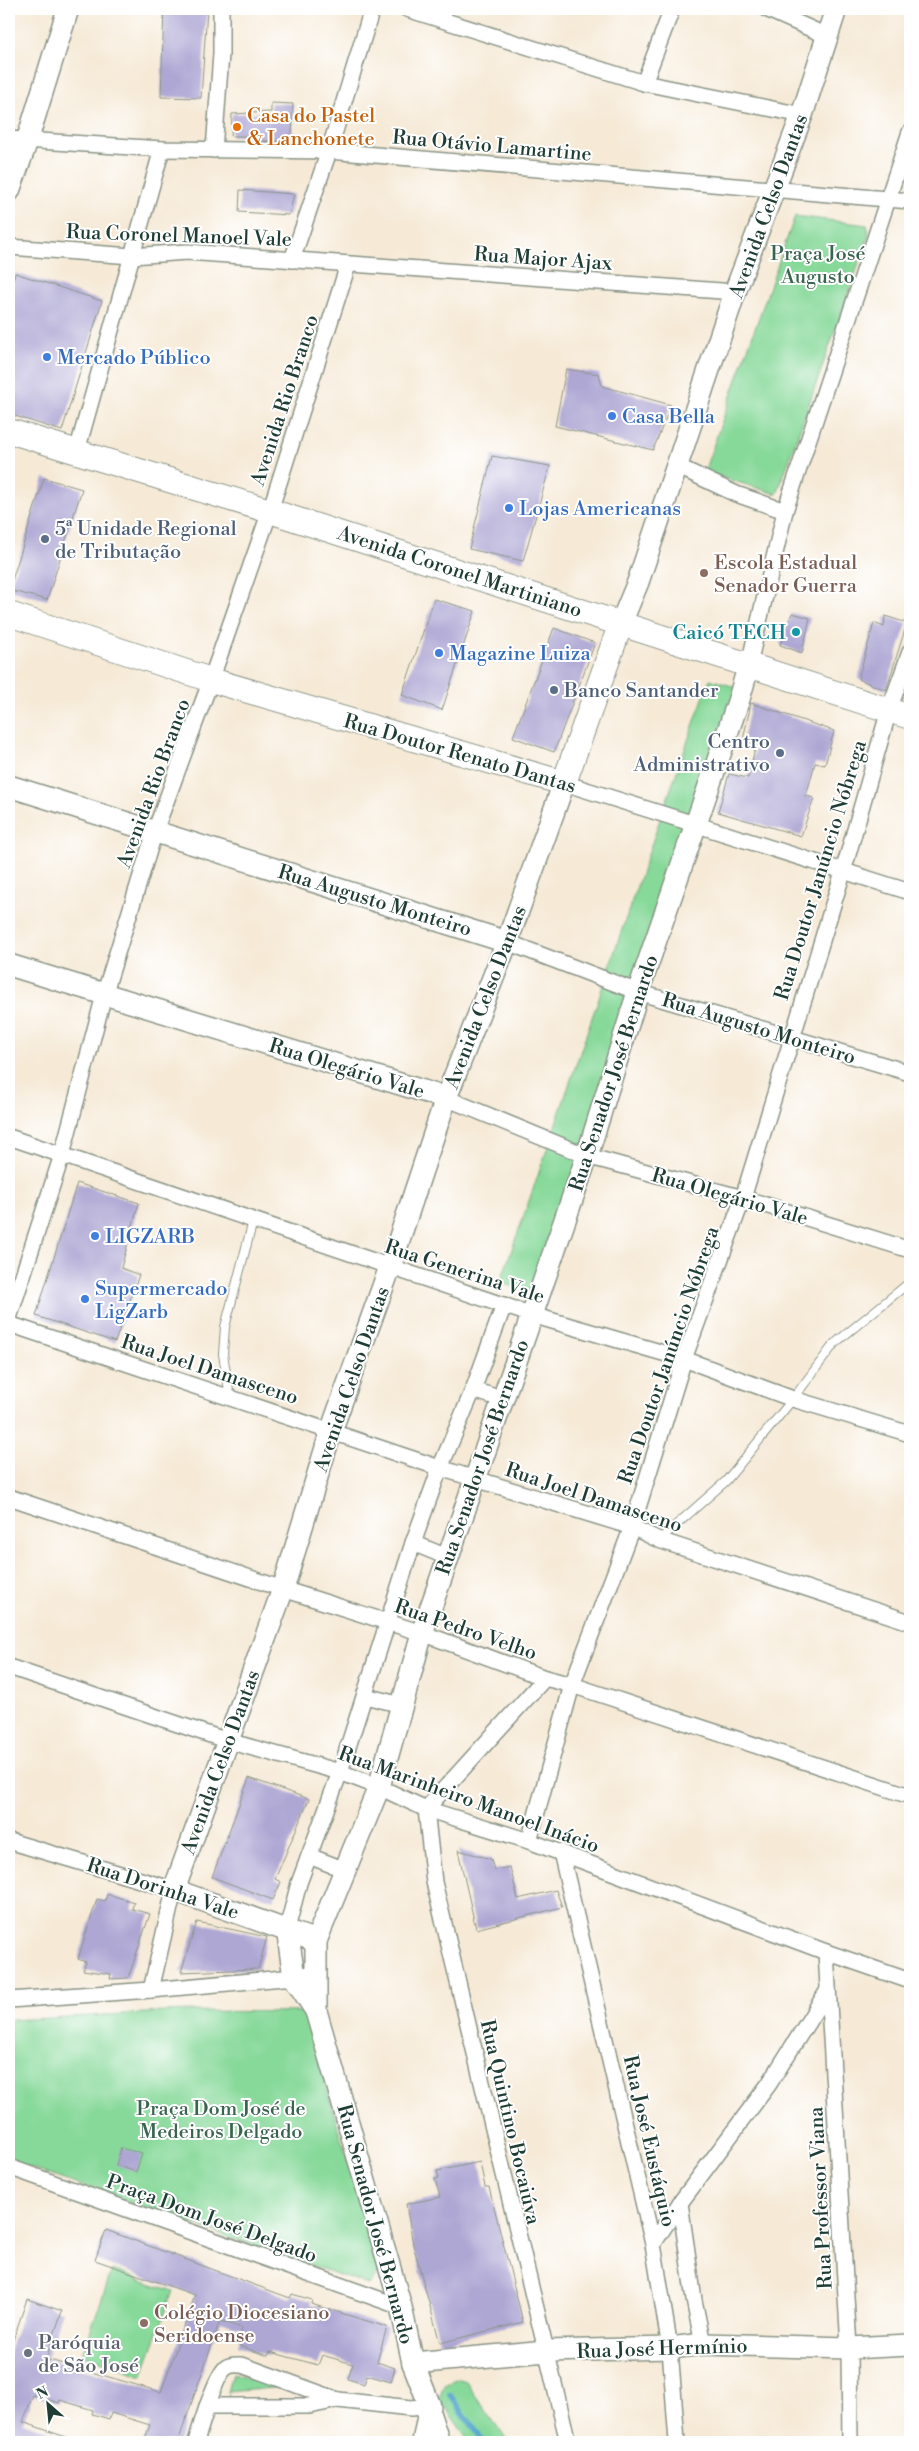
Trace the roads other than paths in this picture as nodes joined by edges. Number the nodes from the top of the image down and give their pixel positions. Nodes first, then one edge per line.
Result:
1 (68, 9) edge
2 (221, 9) edge
3 (372, 9) edge
4 (407, 9) edge
5 (672, 9) edge
6 (766, 9) edge
7 (836, 9) edge
8 (827, 36) junction
9 (644, 83) junction
10 (802, 115) junction
11 (910, 132) edge
12 (18, 140) edge
13 (162, 149) junction
14 (214, 150) junction
15 (329, 151) junction
16 (774, 189) junction
17 (9, 191) edge
18 (888, 198) junction
19 (910, 201) edge
20 (9, 247) edge
21 (132, 256) junction
22 (292, 260) junction
23 (348, 265) junction
24 (735, 292) junction
25 (9, 431) edge
26 (77, 451) junction
27 (677, 466) junction
28 (270, 511) junction
29 (785, 511) junction
30 (9, 614) edge
31 (621, 623) junction
32 (910, 652) edge
33 (749, 664) junction
34 (211, 680) junction
35 (900, 714) edge
36 (564, 783) junction
37 (9, 786) edge
38 (695, 824) junction
39 (155, 830) junction
40 (843, 872) junction
41 (910, 892) edge
42 (507, 942) junction
43 (9, 965) edge
44 (638, 992) junction
45 (104, 995) junction
46 (790, 1038) junction
47 (910, 1073) edge
48 (446, 1098) junction
49 (9, 1137) edge
50 (62, 1155) junction
51 (588, 1156) junction
52 (743, 1198) junction
53 (253, 1221) junction
54 (910, 1250) edge
55 (390, 1268) junction
56 (910, 1282) edge
57 (504, 1305) junction
58 (532, 1315) junction
59 (9, 1318) edge
60 (9, 1324) edge
61 (684, 1359) junction
62 (473, 1390) junction
63 (230, 1396) junction
64 (502, 1399) junction
65 (793, 1400) junction
66 (331, 1431) junction
67 (910, 1434) edge
68 (440, 1468) junction
69 (474, 1479) junction
70 (9, 1497) edge
71 (632, 1527) junction
72 (659, 1540) junction
73 (413, 1543) junction
74 (447, 1557) junction
75 (283, 1589) junction
76 (386, 1622) junction
77 (910, 1622) edge
78 (422, 1633) junction
79 (9, 1668) edge
80 (545, 1678) junction
81 (572, 1684) junction
82 (365, 1696) junction
83 (402, 1705) junction
84 (228, 1741) junction
85 (340, 1772) junction
86 (379, 1787) junction
87 (910, 1796) edge
88 (426, 1808) junction
89 (529, 1840) junction
90 (9, 1841) edge
91 (561, 1852) junction
92 (309, 1856) junction
93 (345, 1870) junction
94 (174, 1890) junction
95 (287, 1929) junction
96 (316, 1941) junction
97 (826, 1952) junction
98 (316, 1972) junction
99 (294, 1977) junction
100 (910, 1980) edge
101 (151, 1990) junction
102 (828, 1990) junction
103 (9, 2000) edge
104 (316, 2011) junction
105 (9, 2166) edge
106 (680, 2203) junction
107 (653, 2244) junction
108 (401, 2307) junction
109 (703, 2344) junction
110 (910, 2344) edge
111 (670, 2348) junction
112 (849, 2348) junction
113 (546, 2352) junction
114 (414, 2363) junction
115 (338, 2400) junction
116 (207, 2406) junction
117 (430, 2406) junction
118 (438, 2440) edge
119 (196, 2442) edge
120 (568, 2442) edge
121 (677, 2442) edge
122 (850, 2442) edge

1 - 12 main road
2 - 14 street
3 - 15 street
4 - 9 street
5 - 9 street
6 - 8 street
7 - 8 main road, Avenida Celso Dantas
8 - 10 main road, Avenida Celso Dantas
9 - 10 street
10 - 16 main road, Avenida Celso Dantas
11 - 18 street, Rua Senador José Bernardo
12 - 13 street, Rua Otávio Lamartine
12 - 17 main road
13 - 14 street, Rua Otávio Lamartine
13 - 21 street
14 - 15 street, Rua Otávio Lamartine
15 - 16 street, Rua Otávio Lamartine
15 - 22 street
16 - 18 street, Rua Otávio Lamartine
16 - 24 main road, Avenida Celso Dantas
18 - 19 street, Rua Otávio Lamartine
18 - 29 street, Rua Senador José Bernardo
20 - 21 street, Rua Coronel Manoel Vale
21 - 22 street, Rua Coronel Manoel Vale
21 - 26 street
22 - 23 street, Rua Coronel Manoel Vale
23 - 24 street, Rua Major Ajax
23 - 28 street, Avenida Rio Branco
24 - 27 main road, Avenida Celso Dantas
25 - 26 main road, Avenida Coronel Martiniano
26 - 28 main road, Avenida Coronel Martiniano
27 - 29 street
27 - 31 main road, Avenida Celso Dantas
28 - 31 main road, Avenida Coronel Martiniano
28 - 34 street, Avenida Rio Branco
29 - 33 street, Rua Senador José Bernardo
30 - 34 main road, Rua Doutor Renato Dantas
31 - 33 main road, Avenida Coronel Martiniano
31 - 36 main road, Avenida Celso Dantas
32 - 35 street, Rua Doutor Janúncio Nóbrega
33 - 35 main road, Avenida Coronel Martiniano
33 - 38 main road, Rua Senador José Bernardo
34 - 36 main road, Rua Doutor Renato Dantas
34 - 39 street, Avenida Rio Branco
35 - 40 street, Rua Doutor Janúncio Nóbrega
36 - 38 street, Rua Doutor Renato Dantas
36 - 42 main road, Avenida Celso Dantas
37 - 39 main road, Rua Augusto Monteiro
38 - 40 street, Rua Doutor Renato Dantas
38 - 44 main road, Rua Senador José Bernardo
39 - 42 main road, Rua Augusto Monteiro
39 - 45 street, Avenida Rio Branco
40 - 41 street, Rua Doutor Renato Dantas
40 - 46 street, Rua Doutor Janúncio Nóbrega
42 - 44 street, Rua Augusto Monteiro
42 - 48 main road, Avenida Celso Dantas
43 - 45 main road, Rua Olegário Vale
44 - 46 street, Rua Augusto Monteiro
44 - 51 main road, Rua Senador José Bernardo
45 - 48 main road, Rua Olegário Vale
45 - 50 street, Avenida Rio Branco
46 - 47 street, Rua Augusto Monteiro
46 - 52 street, Rua Doutor Janúncio Nóbrega
48 - 51 street, Rua Olegário Vale
48 - 55 main road, Avenida Celso Dantas
49 - 50 street, Rua Generina Vale
50 - 53 street, Rua Generina Vale
50 - 59 street, Avenida Rio Branco
51 - 52 street, Rua Olegário Vale
51 - 58 main road, Rua Senador José Bernardo
52 - 54 street, Rua Olegário Vale
52 - 61 street, Rua Doutor Janúncio Nóbrega
53 - 55 street, Rua Generina Vale
53 - 63 lane
55 - 57 street, Rua Generina Vale
55 - 66 main road, Avenida Celso Dantas
56 - 65 lane
57 - 58 street, Rua Generina Vale
57 - 62 street, Rua Senador José Bernardo
58 - 61 street, Rua Generina Vale
58 - 64 main road, Rua Senador José Bernardo
60 - 63 street, Rua Joel Damasceno
61 - 65 street, Rua Generina Vale
61 - 71 street, Rua Doutor Janúncio Nóbrega
62 - 64 street
62 - 68 street, Rua Senador José Bernardo
63 - 66 street, Rua Joel Damasceno
64 - 69 main road, Rua Senador José Bernardo
65 - 67 street, Rua Generina Vale
65 - 72 lane
66 - 68 street, Rua Joel Damasceno
66 - 75 main road, Avenida Celso Dantas
68 - 69 street, Rua Joel Damasceno
68 - 73 street, Rua Senador José Bernardo
69 - 71 street, Rua Joel Damasceno
69 - 74 main road, Rua Senador José Bernardo
70 - 75 street, Rua Pedro Velho
71 - 72 street, Rua Joel Damasceno
71 - 81 street, Rua Doutor Janúncio Nóbrega
72 - 77 street, Rua Joel Damasceno
73 - 74 street
73 - 76 street, Rua Senador José Bernardo
74 - 78 main road, Rua Senador José Bernardo
75 - 76 street, Rua Pedro Velho
75 - 84 main road, Avenida Celso Dantas
76 - 78 street, Rua Pedro Velho
76 - 82 street, Rua Senador José Bernardo
78 - 80 street, Rua Pedro Velho
78 - 83 main road, Rua Senador José Bernardo
79 - 84 street, Rua Marinheiro Manoel Inácio
80 - 81 street, Rua Pedro Velho
80 - 88 street
81 - 87 street, Rua Pedro Velho
81 - 89 street, Rua Doutor Janúncio Nóbrega
82 - 83 street
82 - 85 street, Rua Senador José Bernardo
83 - 86 main road, Rua Senador José Bernardo
84 - 85 street, Rua Marinheiro Manoel Inácio
84 - 94 main road, Avenida Celso Dantas
85 - 86 street, Rua Marinheiro Manoel Inácio
85 - 92 street, Rua Senador José Bernardo
86 - 88 street, Rua Marinheiro Manoel Inácio
86 - 93 main road, Rua Senador José Bernardo
88 - 89 street, Rua Marinheiro Manoel Inácio
88 - 113 street, Rua Quintino Bocaiúva
89 - 91 street, Rua Marinheiro Manoel Inácio
90 - 94 street, Rua Dorinha Vale
91 - 97 street, Rua Marinheiro Manoel Inácio
91 - 107 street, Rua José Eustáquio
92 - 93 street
92 - 95 street, Rua Senador José Bernardo
93 - 96 main road, Rua Senador José Bernardo
94 - 95 main road, Rua Dorinha Vale
94 - 101 street, Avenida Celso Dantas
95 - 96 main road, Rua Dorinha Vale
95 - 99 main road, Rua Senador José Bernardo
96 - 98 main road, Rua Senador José Bernardo
97 - 100 street, Rua Marinheiro Manoel Inácio
97 - 102 street, Rua Professor Viana
98 - 99 street
98 - 104 main road, Rua Senador José Bernardo
99 - 101 street
99 - 104 main road, Rua Senador José Bernardo
101 - 103 street
102 - 106 street
102 - 112 street, Rua Professor Viana
104 - 108 main road, Rua Senador José Bernardo
105 - 108 street, Praça Dom José Delgado
106 - 107 street
106 - 109 street, Rua José Eustáquio
107 - 111 street, Rua José Eustáquio
108 - 114 main road, Rua Senador José Bernardo
109 - 111 main road, Rua José Hermínio
109 - 112 main road, Rua José Hermínio
110 - 112 main road, Rua José Hermínio
111 - 113 main road, Rua José Hermínio
111 - 121 street, Rua José Eustáquio
112 - 122 street, Rua Professor Viana
113 - 114 main road, Rua José Hermínio
113 - 120 street, Rua Quintino Bocaiúva
114 - 117 main road, Rua Senador José Bernardo
115 - 116 street
115 - 116 street
115 - 117 street
116 - 119 street
117 - 118 main road

